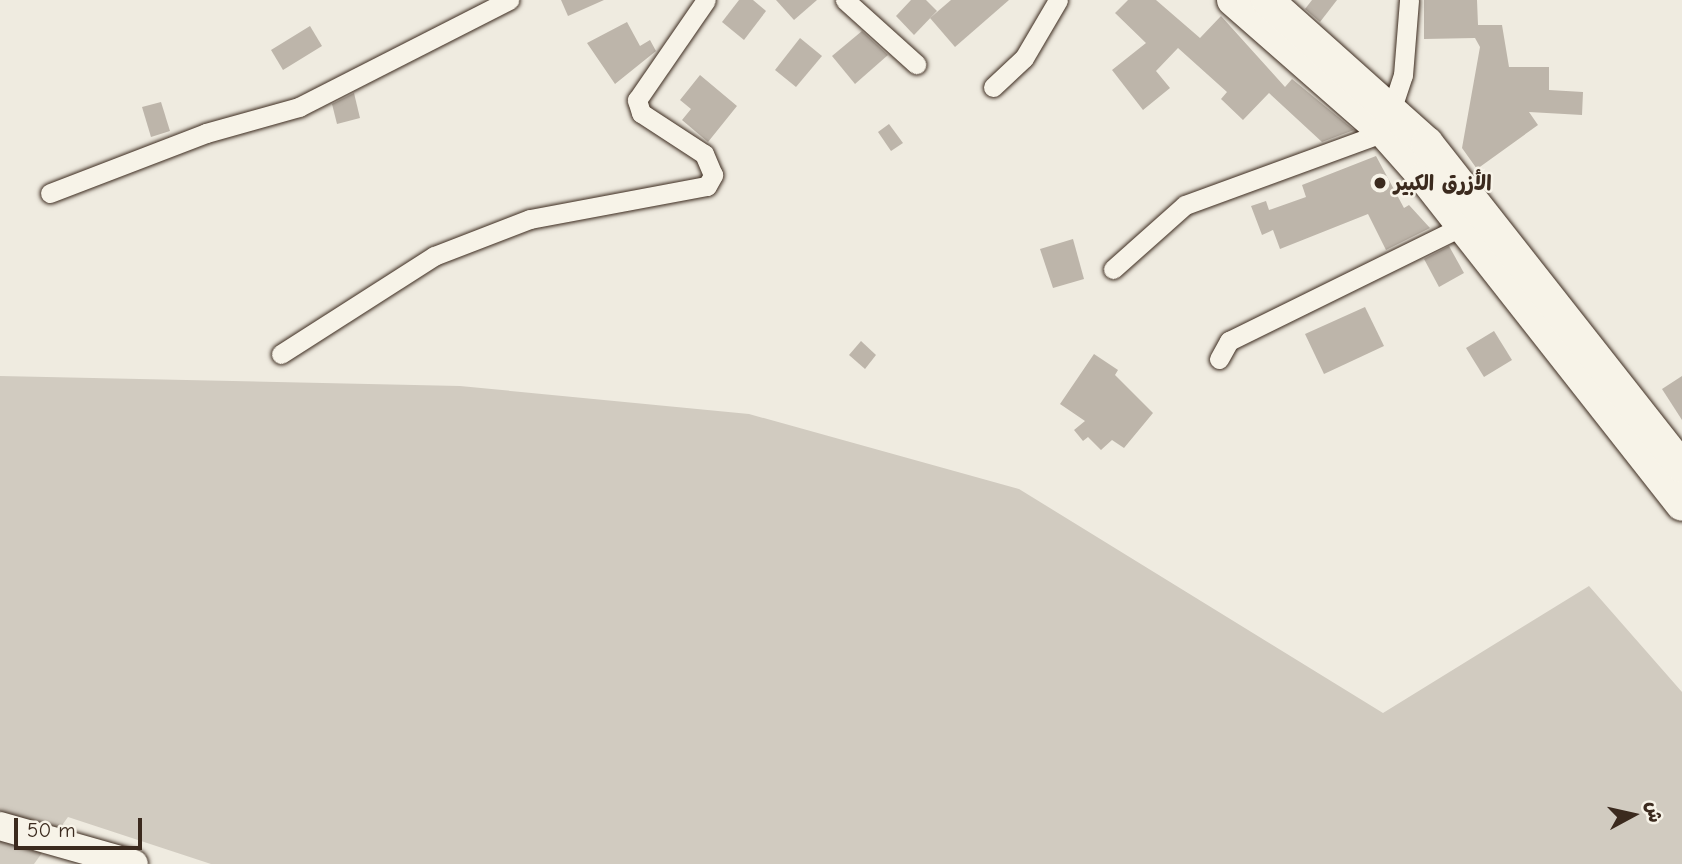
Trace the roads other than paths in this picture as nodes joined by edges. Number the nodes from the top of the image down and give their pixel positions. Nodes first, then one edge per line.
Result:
1 (509, 0) edge
2 (706, 0) edge
3 (845, 0) edge
4 (1058, 0) edge
5 (1233, 0) edge
6 (1267, 0) edge
7 (1409, 0) edge
8 (916, 64) dead end
9 (993, 87) dead end
10 (1389, 121) junction
11 (50, 193) dead end
12 (1463, 226) junction
13 (1113, 269) dead end
14 (281, 354) dead end
15 (1219, 359) dead end
16 (1682, 467) edge
17 (1682, 505) edge
18 (0, 826) edge
19 (94, 857) edge
20 (134, 864) edge

1 - 11 street
2 - 14 street
3 - 8 street
4 - 9 street
5 - 10 main road
6 - 10 main road
7 - 10 street
10 - 12 main road
10 - 13 street
10 - 16 main road
12 - 15 street
12 - 17 main road
18 - 19 main road
19 - 20 main road

